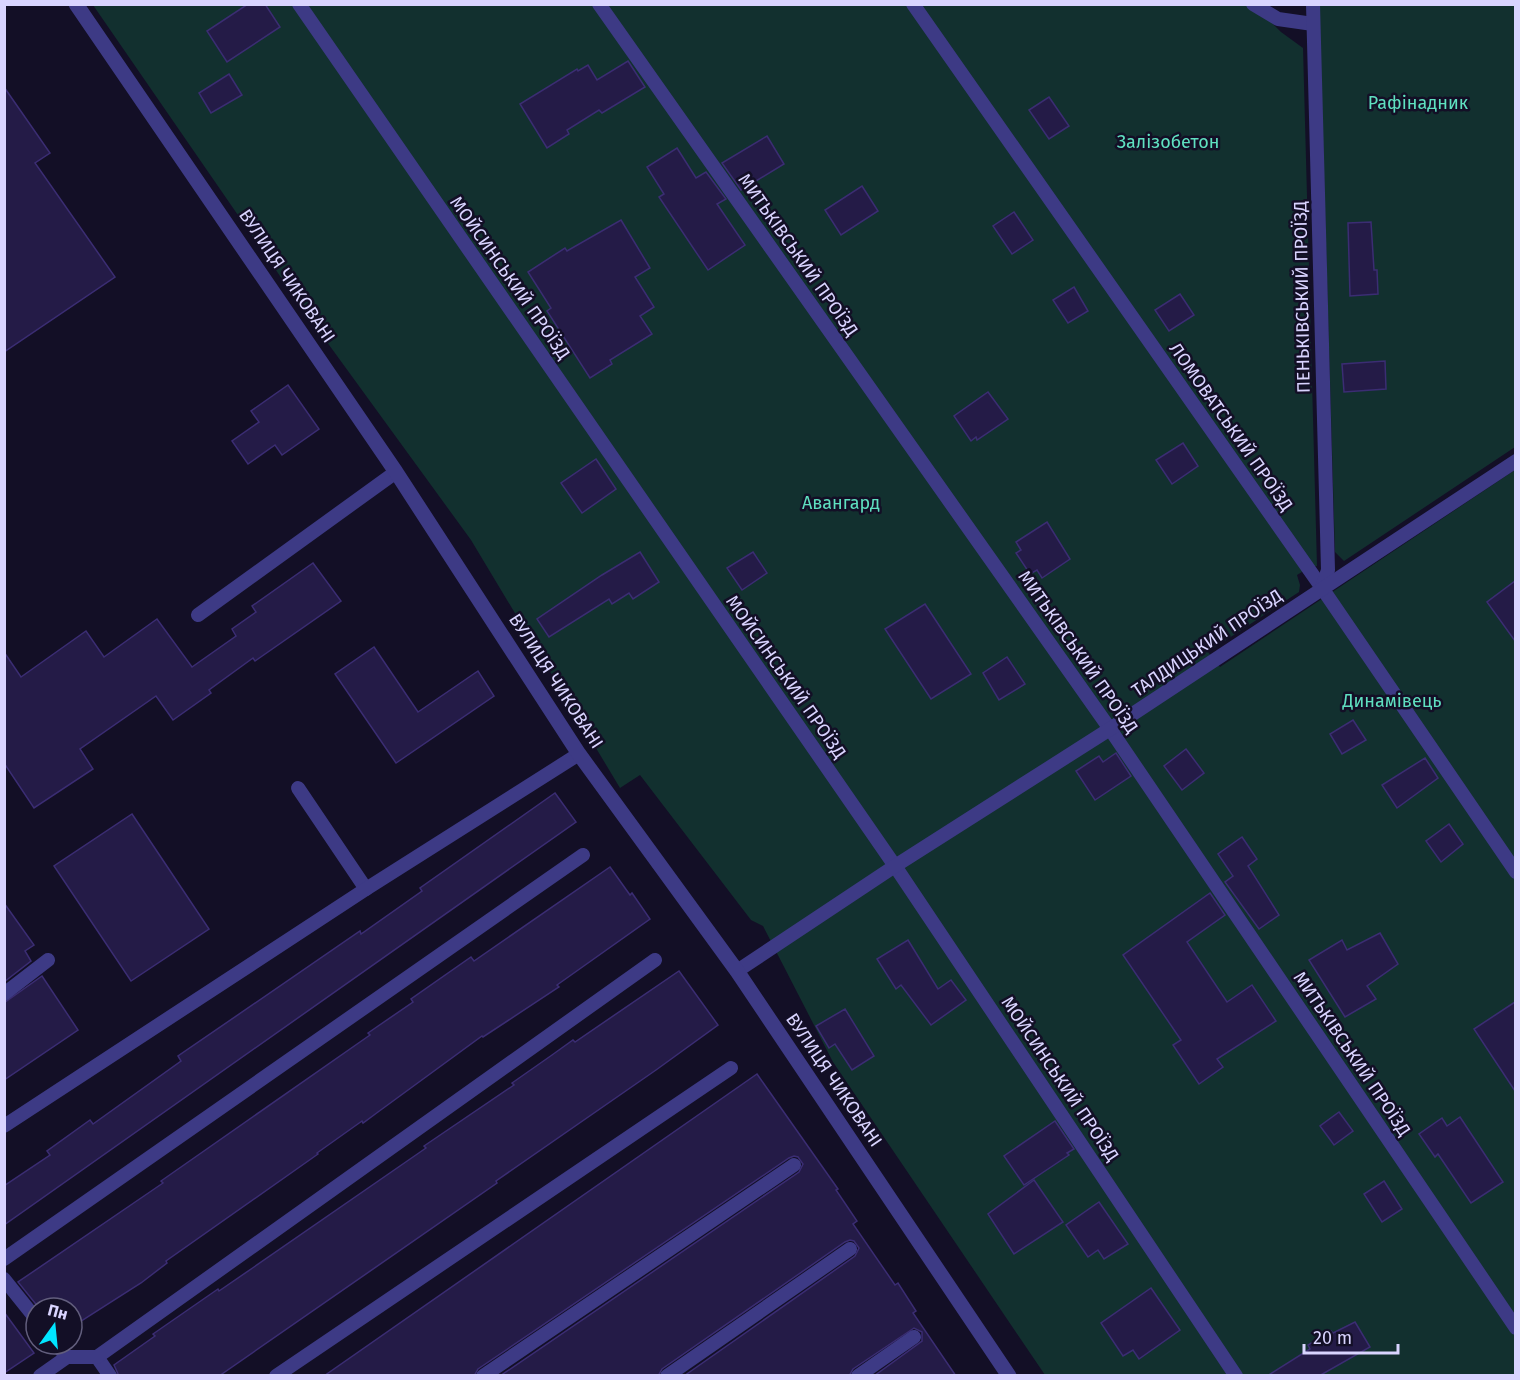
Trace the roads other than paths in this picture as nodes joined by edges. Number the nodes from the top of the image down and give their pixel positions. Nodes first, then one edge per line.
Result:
1 (76, 4) edge
2 (299, 4) edge
3 (599, 4) edge
4 (914, 4) edge
5 (1253, 4) edge
6 (1313, 4) edge
7 (1313, 24) junction
8 (1515, 461) edge
9 (396, 472) junction
10 (1322, 588) junction
11 (198, 615) dead end
12 (1110, 729) junction
13 (579, 754) junction
14 (298, 788) dead end
15 (583, 855) dead end
16 (895, 866) junction
17 (1515, 872) edge
18 (366, 889) junction
19 (48, 960) dead end
20 (655, 960) dead end
21 (737, 971) junction
22 (4, 994) edge
23 (731, 1068) dead end
24 (4, 1126) edge
25 (794, 1165) dead end
26 (850, 1249) dead end
27 (4, 1258) edge
28 (4, 1279) edge
29 (24, 1303) edge
30 (1515, 1328) edge
31 (914, 1337) dead end
32 (97, 1357) junction
33 (67, 1358) joint
34 (40, 1376) edge
35 (110, 1376) edge
36 (276, 1376) edge
37 (483, 1376) edge
38 (667, 1376) edge
39 (858, 1376) edge
40 (1009, 1376) edge
41 (1236, 1376) edge

1 - 9 street, ВУЛИЦЯ ЧИКОВАНІ
2 - 16 lane, МОЙСИНСЬКИЙ ПРОЇЗД
3 - 12 lane, МИТЬКІВСЬКИЙ ПРОЇЗД
4 - 10 lane, ЛОМОВАТСЬКИЙ ПРОЇЗД
5 - 7 lane
6 - 7 lane, ПЕНЬКІВСЬКИЙ ПРОЇЗД
7 - 10 lane, ПЕНЬКІВСЬКИЙ ПРОЇЗД
8 - 10 lane, ТАЛДИЦЬКИЙ ПРОЇЗД
9 - 11 lane
9 - 13 street, ВУЛИЦЯ ЧИКОВАНІ
10 - 12 lane, ТАЛДИЦЬКИЙ ПРОЇЗД
10 - 17 lane, ЛОМОВАТСЬКИЙ ПРОЇЗД
12 - 16 lane, ТАЛДИЦЬКИЙ ПРОЇЗД
12 - 30 lane, МИТЬКІВСЬКИЙ ПРОЇЗД
13 - 18 lane
13 - 21 street, ВУЛИЦЯ ЧИКОВАНІ
14 - 18 lane
15 - 27 lane
16 - 21 lane, ТАЛДИЦЬКИЙ ПРОЇЗД
16 - 41 lane, МОЙСИНСЬКИЙ ПРОЇЗД
18 - 24 lane
19 - 22 lane
20 - 32 lane
21 - 40 street, ВУЛИЦЯ ЧИКОВАНІ
23 - 36 lane
25 - 37 lane
26 - 38 lane
28 - 29 lane
31 - 39 lane
32 - 33 lane
32 - 35 lane
33 - 34 lane

